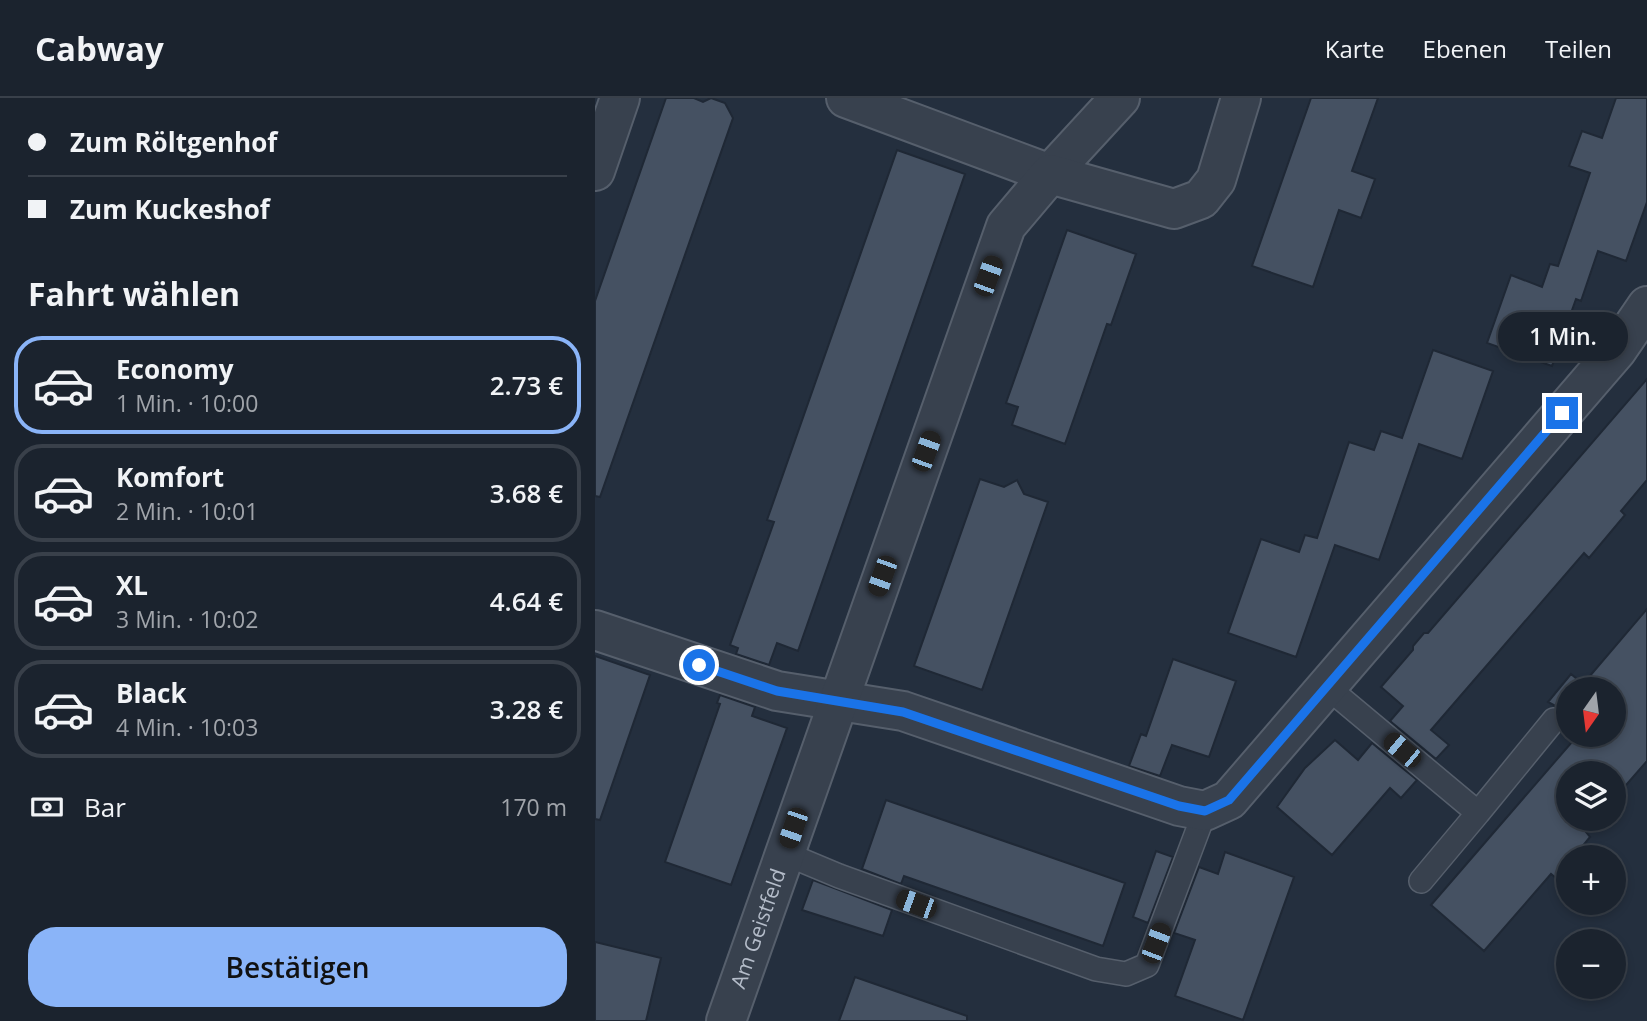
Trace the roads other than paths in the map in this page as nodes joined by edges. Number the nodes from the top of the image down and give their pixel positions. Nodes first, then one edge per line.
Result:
1 (620, 98) edge
2 (1120, 98) edge
3 (1241, 98) edge
4 (870, 102) edge
5 (595, 171) edge
6 (1050, 174) junction
7 (1647, 306) edge
8 (595, 630) edge
9 (1326, 687) junction
10 (837, 701) junction
11 (1554, 720) dead end
12 (1205, 811) junction
13 (1478, 813) junction
14 (785, 853) junction
15 (1421, 881) dead end
16 (726, 1021) edge

1 - 5 street
2 - 6 street, Am Geistfeld
3 - 6 street
4 - 6 street
6 - 10 street, Am Geistfeld
7 - 9 street
8 - 10 street
9 - 12 street
9 - 13 lane
10 - 12 street
10 - 14 street, Am Geistfeld
11 - 13 lane
12 - 14 lane
13 - 15 lane
14 - 16 street, Am Geistfeld

